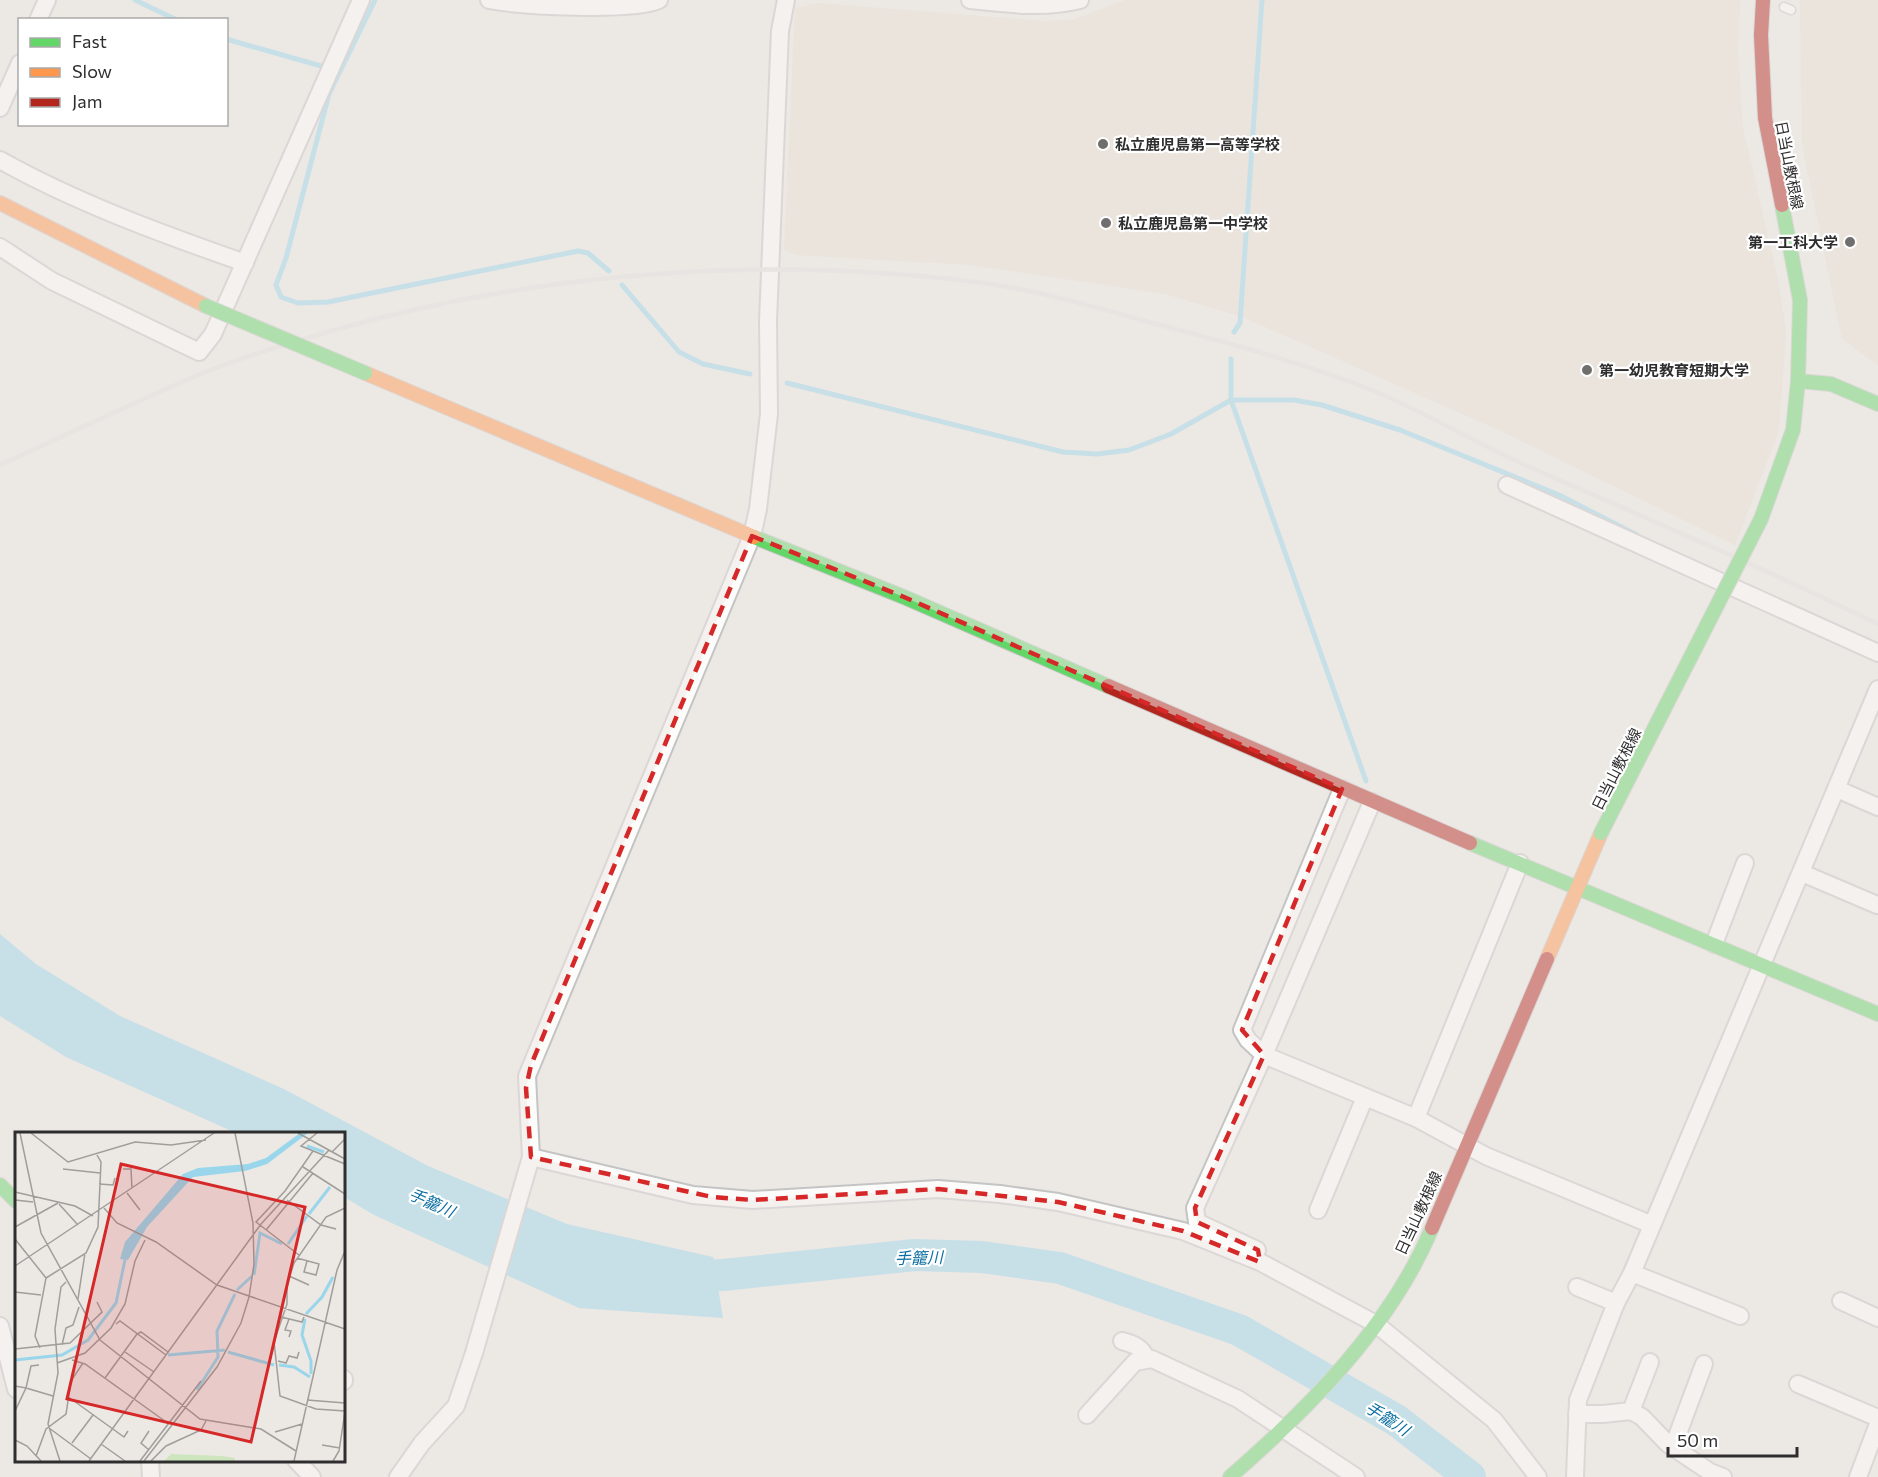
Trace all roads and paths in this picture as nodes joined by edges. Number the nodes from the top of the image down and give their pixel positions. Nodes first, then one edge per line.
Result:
1 (46, 0) edge
2 (361, 0) edge
3 (489, 0) edge
4 (659, 0) edge
5 (786, 0) edge
6 (970, 0) edge
7 (1080, 0) edge
8 (1763, 0) edge
9 (555, 3) edge
10 (39, 18) edge
11 (18, 68) edge
12 (0, 108) edge
13 (0, 160) edge
14 (0, 203) edge
15 (0, 247) edge
16 (245, 263) junction
17 (1798, 381) junction
18 (1878, 404) edge
19 (1507, 485) dead end
20 (752, 536) junction
21 (1878, 653) edge
22 (1878, 689) edge
23 (1341, 789) junction
24 (1837, 789) junction
25 (1372, 802) junction
26 (1878, 807) edge
27 (1520, 863) junction
28 (1745, 863) dead end
29 (1802, 873) junction
30 (1579, 890) junction
31 (1877, 905) edge
32 (1714, 944) junction
33 (1763, 966) junction
34 (1878, 1014) edge
35 (1264, 1055) junction
36 (1365, 1097) junction
37 (1416, 1118) junction
38 (1467, 1144) junction
39 (529, 1162) junction
40 (0, 1185) edge
41 (15, 1200) edge
42 (1318, 1210) dead end
43 (1650, 1224) junction
44 (1260, 1262) junction
45 (1632, 1273) junction
46 (1577, 1287) dead end
47 (1841, 1301) dead end
48 (1616, 1303) junction
49 (1740, 1316) dead end
50 (1878, 1318) edge
51 (0, 1326) edge
52 (1375, 1327) junction
53 (1122, 1341) dead end
54 (1146, 1358) junction
55 (1650, 1362) dead end
56 (1704, 1364) dead end
57 (1797, 1384) dead end
58 (15, 1385) edge
59 (1631, 1411) junction
60 (1577, 1414) junction
61 (1088, 1415) dead end
62 (1878, 1418) edge
63 (1878, 1424) edge
64 (1288, 1426) junction
65 (1673, 1447) junction
66 (150, 1462) edge
67 (297, 1462) edge
68 (151, 1477) edge
69 (312, 1477) edge
70 (398, 1477) edge
71 (1230, 1477) edge
72 (1356, 1477) edge
73 (1538, 1477) edge
74 (1575, 1477) edge
75 (1723, 1477) edge
76 (1858, 1477) edge

1 - 10 street
2 - 16 street
3 - 9 street
4 - 9 street
5 - 20 street
6 - 7 street
8 - 17 street, 日当山敷根線
11 - 12 street
13 - 16 street
14 - 20 street, bridge
15 - 16 street
17 - 18 street
17 - 30 street, 日当山敷根線, bridge
19 - 21 street
20 - 23 street
20 - 39 street
22 - 24 street
23 - 25 street
23 - 35 street
24 - 26 street
24 - 29 street
25 - 27 street
25 - 35 street
27 - 30 street
27 - 37 street
28 - 32 street
29 - 31 street
29 - 33 street
30 - 32 street
30 - 38 street, 日当山敷根線
32 - 33 street
33 - 34 street
33 - 43 street
35 - 36 street
35 - 44 street
36 - 37 street
36 - 42 street
37 - 38 street
38 - 43 street
38 - 52 street, 日当山敷根線
39 - 44 street
39 - 70 street
40 - 41 street
43 - 45 street
44 - 52 street
45 - 48 street
45 - 49 street
46 - 48 street
47 - 50 street
48 - 60 street
51 - 58 street
52 - 64 street, 日当山敷根線
52 - 73 street
53 - 54 street
54 - 61 street
54 - 64 street
55 - 59 street
56 - 65 street
57 - 62 street
59 - 60 street
59 - 65 street
60 - 74 street
63 - 76 street
64 - 71 street, 日当山敷根線
64 - 72 street
65 - 75 street
66 - 68 street
67 - 69 street

